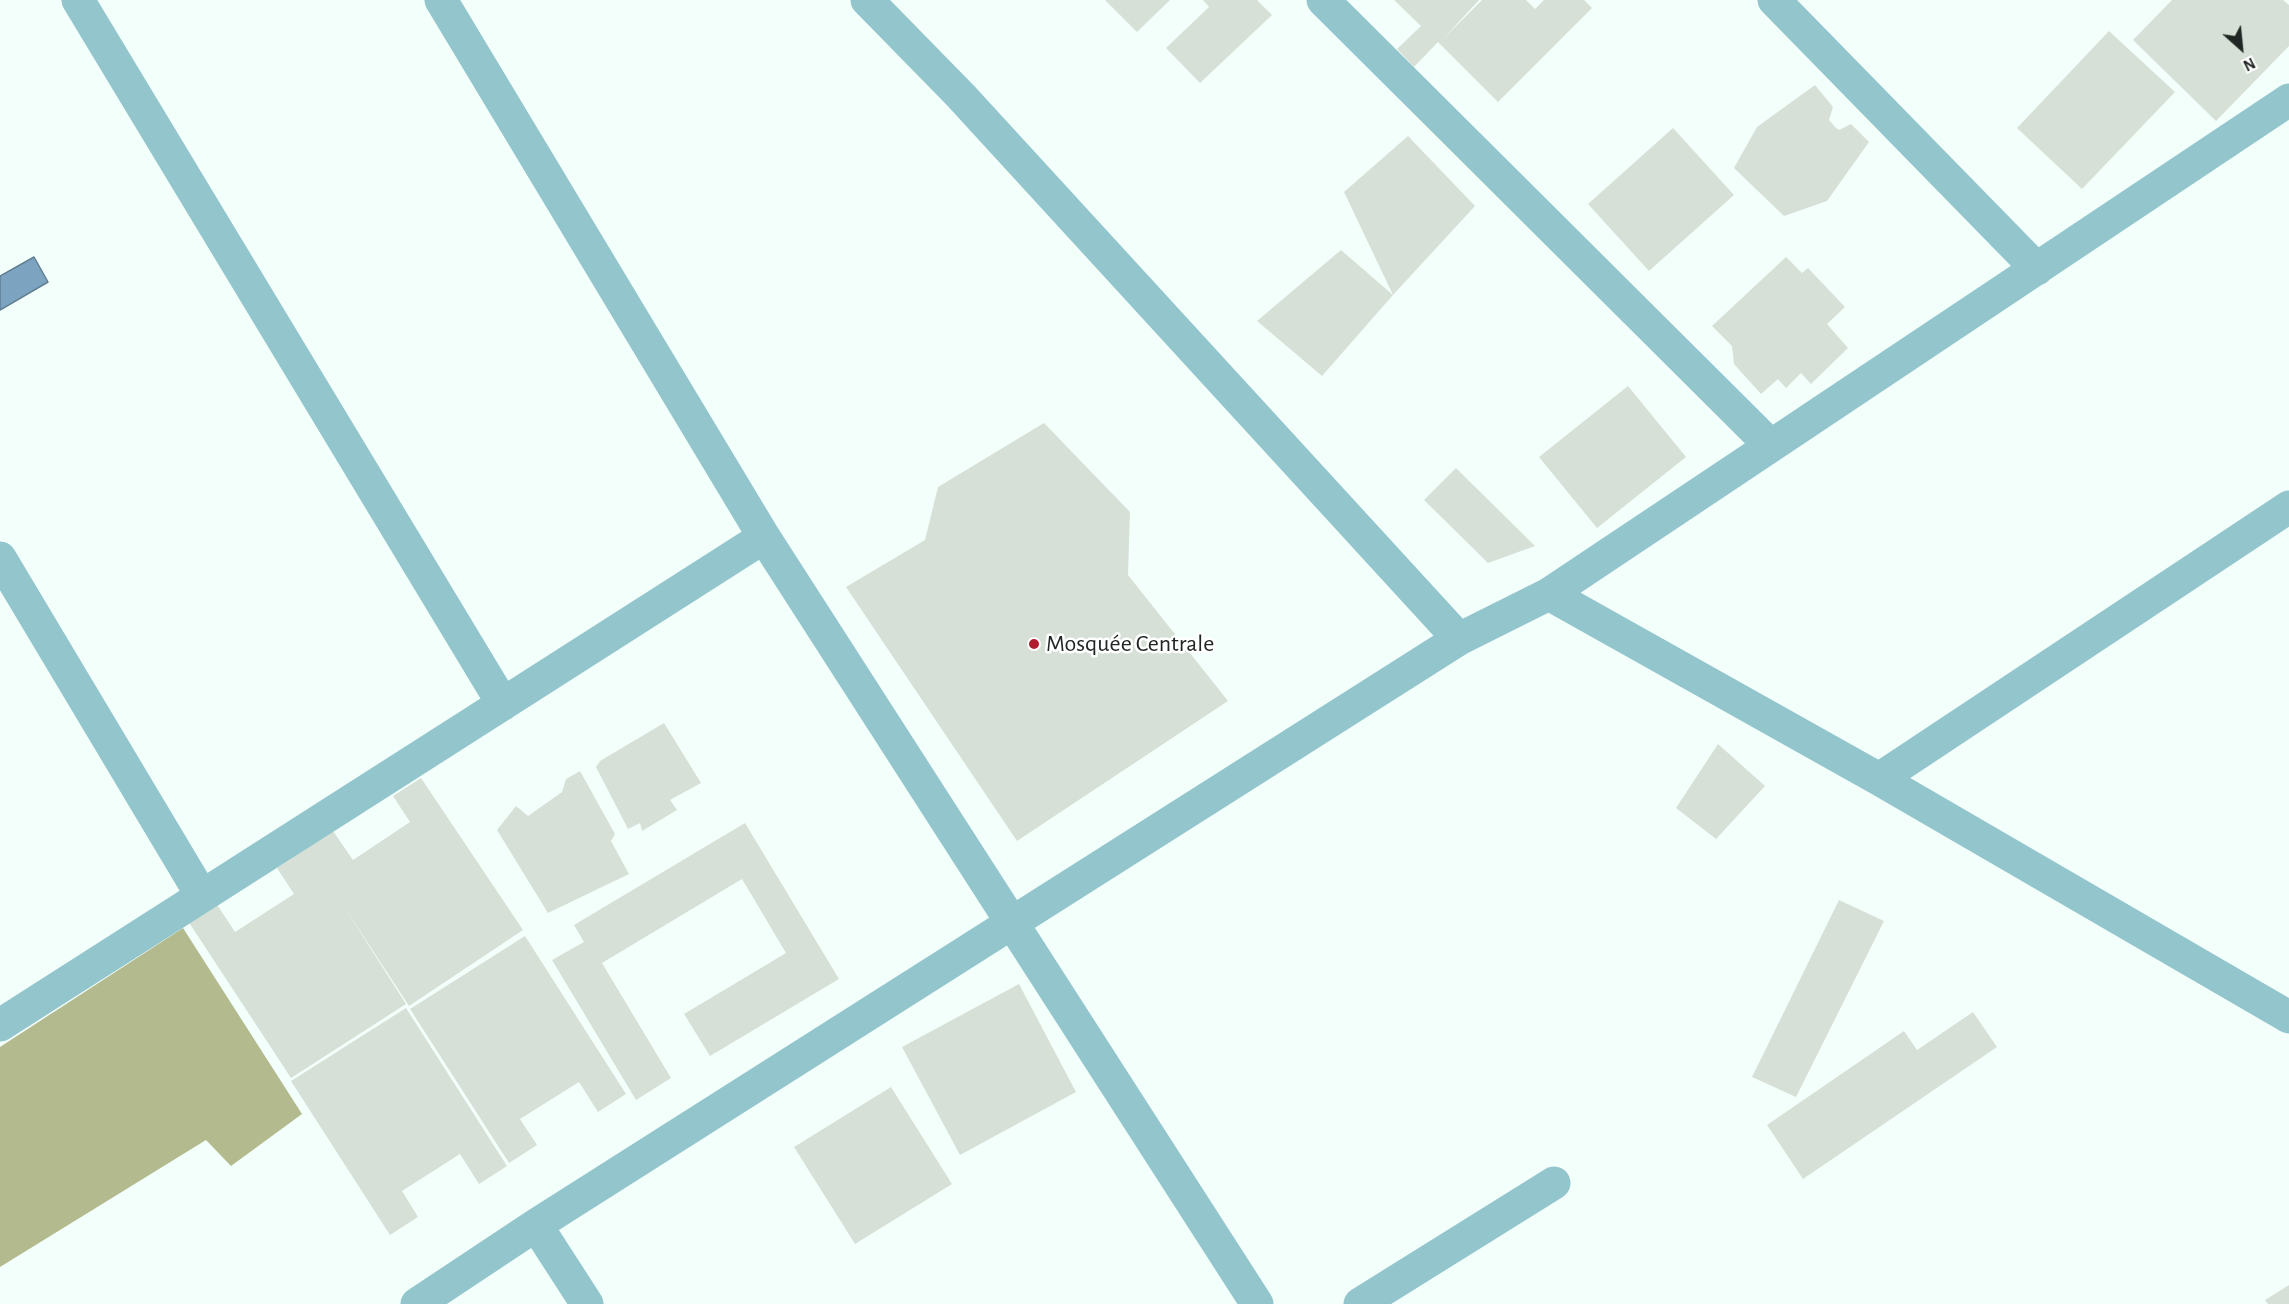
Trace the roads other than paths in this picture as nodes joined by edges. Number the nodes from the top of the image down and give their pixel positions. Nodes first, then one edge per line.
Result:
1 (78, 0) edge
2 (441, 0) edge
3 (867, 0) edge
4 (1323, 0) edge
5 (1774, 0) edge
6 (2289, 100) edge
7 (2037, 269) junction
8 (1770, 445) junction
9 (2289, 507) edge
10 (764, 537) junction
11 (0, 558) edge
12 (1549, 594) junction
13 (1459, 639) junction
14 (502, 704) junction
15 (1879, 779) junction
16 (202, 896) junction
17 (1013, 921) junction
18 (2289, 1017) edge
19 (0, 1025) edge
20 (1554, 1183) dead end
21 (536, 1225) junction
22 (417, 1304) edge
23 (587, 1304) edge
24 (1257, 1304) edge
25 (1360, 1304) edge

1 - 14 street
2 - 10 street
3 - 13 street
4 - 8 street
5 - 7 street
6 - 7 street
7 - 8 street
8 - 12 street
9 - 15 street
10 - 14 street
10 - 17 street
11 - 16 street
12 - 13 street
12 - 15 street
13 - 17 street
14 - 16 street
15 - 18 street
16 - 19 street
17 - 21 street
17 - 24 street
20 - 25 street
21 - 22 street
21 - 23 street

